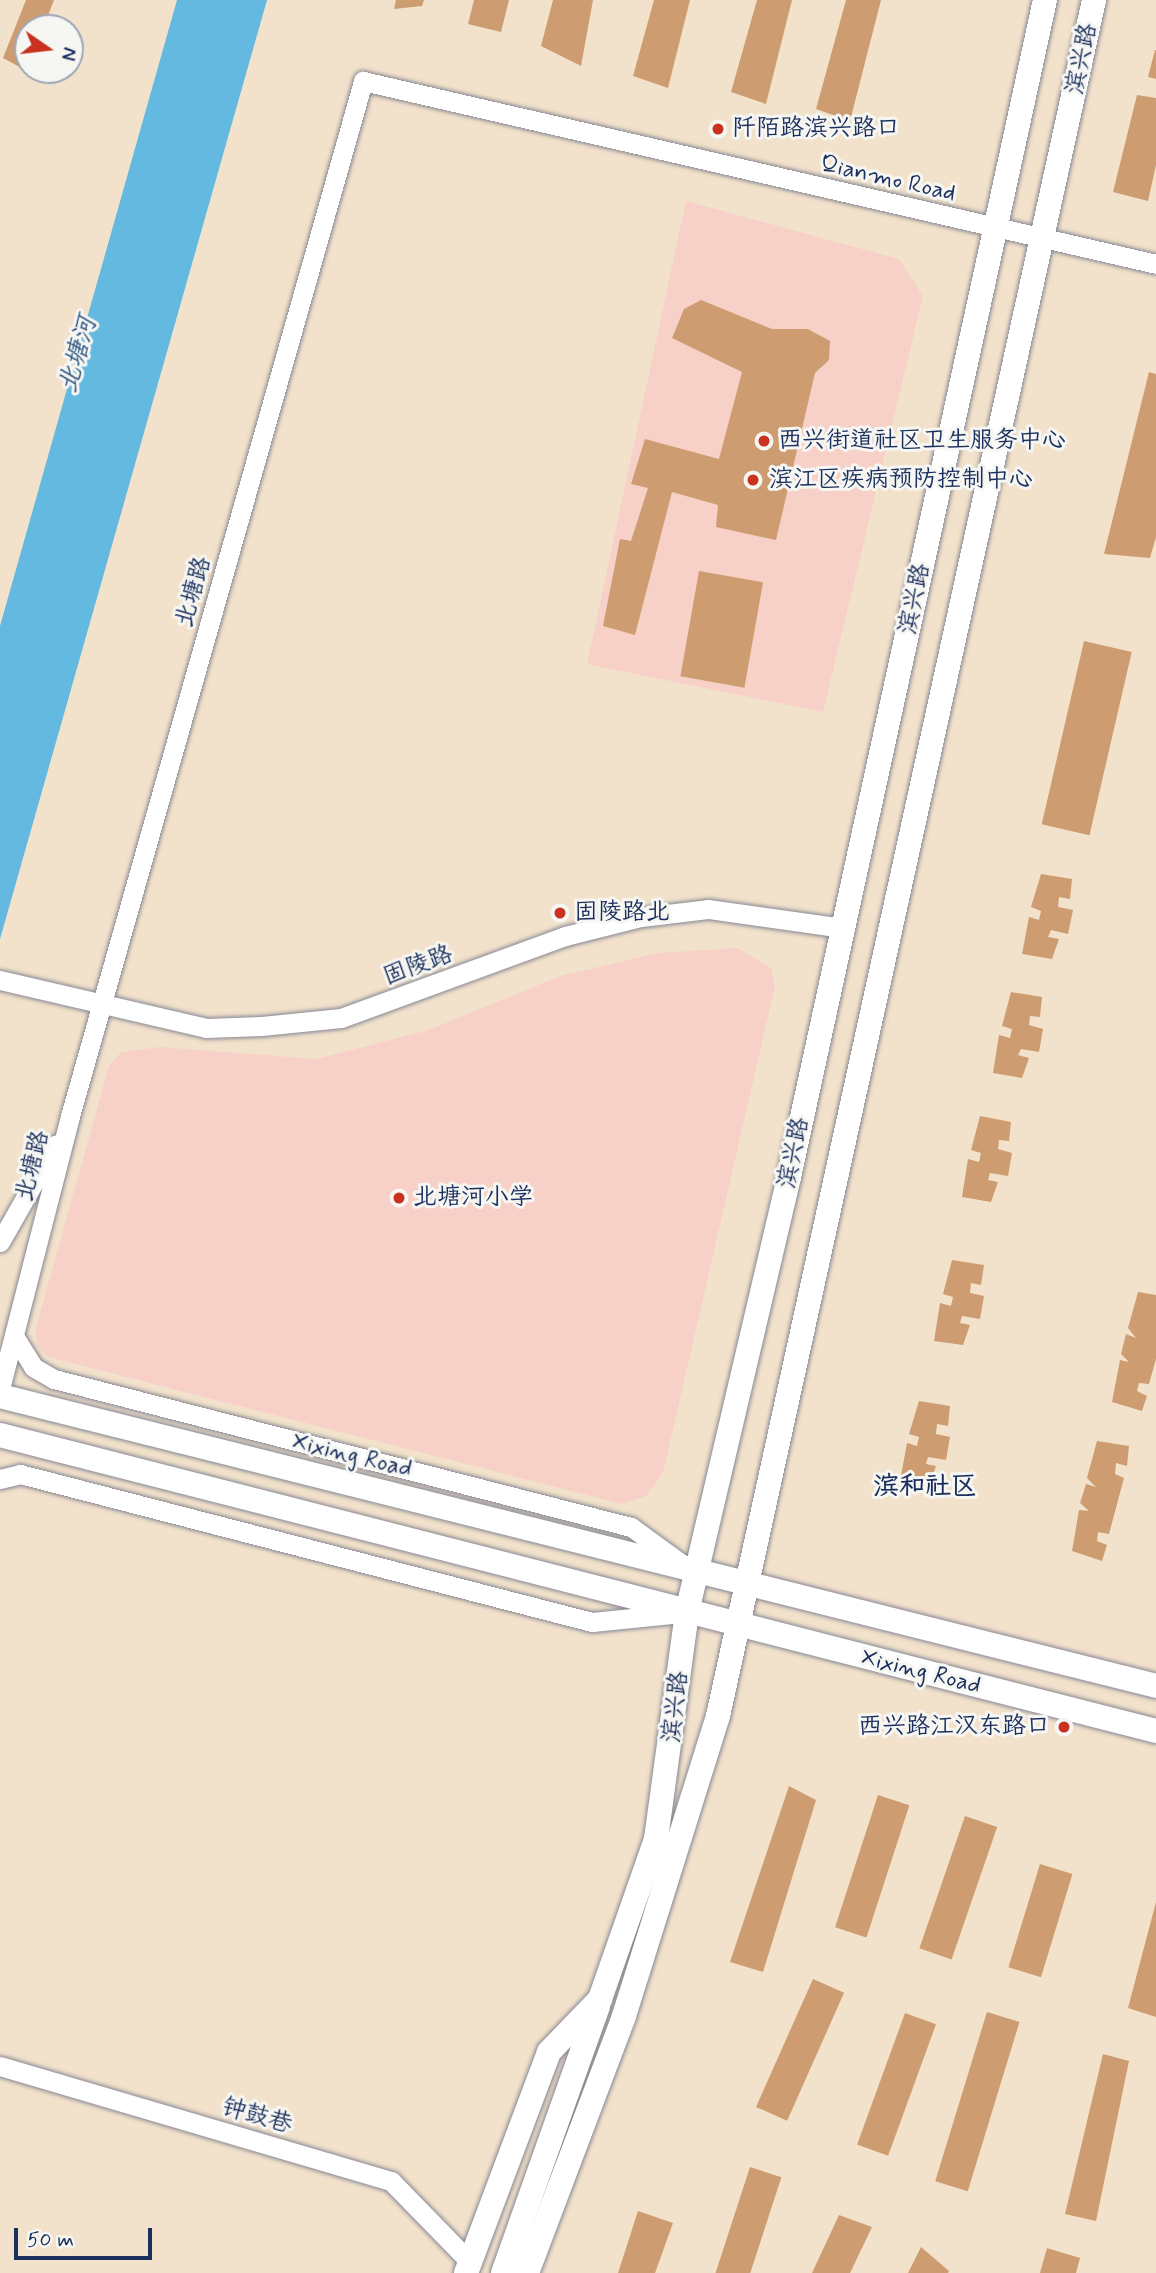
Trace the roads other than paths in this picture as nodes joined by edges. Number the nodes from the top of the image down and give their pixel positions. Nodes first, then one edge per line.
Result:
1 (1045, 0) edge
2 (1094, 0) edge
3 (363, 80) joint
4 (997, 229) junction
5 (1042, 241) junction
6 (1156, 264) edge
7 (843, 928) junction
8 (3, 981) edge
9 (104, 1006) junction
10 (70, 1116) junction
11 (0, 1242) edge
12 (14, 1335) junction
13 (0, 1389) edge
14 (0, 1396) edge
15 (0, 1435) edge
16 (0, 1479) edge
17 (697, 1575) junction
18 (749, 1584) junction
19 (687, 1612) junction
20 (737, 1626) junction
21 (1156, 1686) edge
22 (1156, 1731) edge
23 (600, 1999) junction
24 (0, 2066) edge
25 (469, 2268) edge
26 (503, 2273) edge
27 (527, 2273) edge

1 - 4 main road, 滨兴路
2 - 5 main road, 滨兴路
3 - 4 street, Qianmo Road
3 - 9 street, 北塘路
4 - 5 street, Qianmo Road
4 - 7 main road, 滨兴路
5 - 6 street, Qianmo Road
5 - 18 main road, 滨兴路
7 - 9 street, 固陵路
7 - 17 main road, 滨兴路
8 - 9 street, 固陵路
9 - 10 street, 北塘路
10 - 11 street, 北塘路
10 - 12 street, 北塘路
12 - 13 street, 北塘路
12 - 17 street, Xixing Road
14 - 17 main road, Xixing Road
15 - 19 main road, Xixing Road
16 - 19 street, Xixing Road
17 - 18 main road, Xixing Road
17 - 19 main road, 滨兴路
18 - 20 main road, 滨兴路
18 - 21 main road, Xixing Road
19 - 20 main road, Xixing Road
19 - 23 main road, 滨兴路
20 - 22 main road, Xixing Road
20 - 27 main road, 滨兴路
23 - 25 main road, 滨兴路
23 - 26 main road
24 - 25 street, 钟鼓巷

